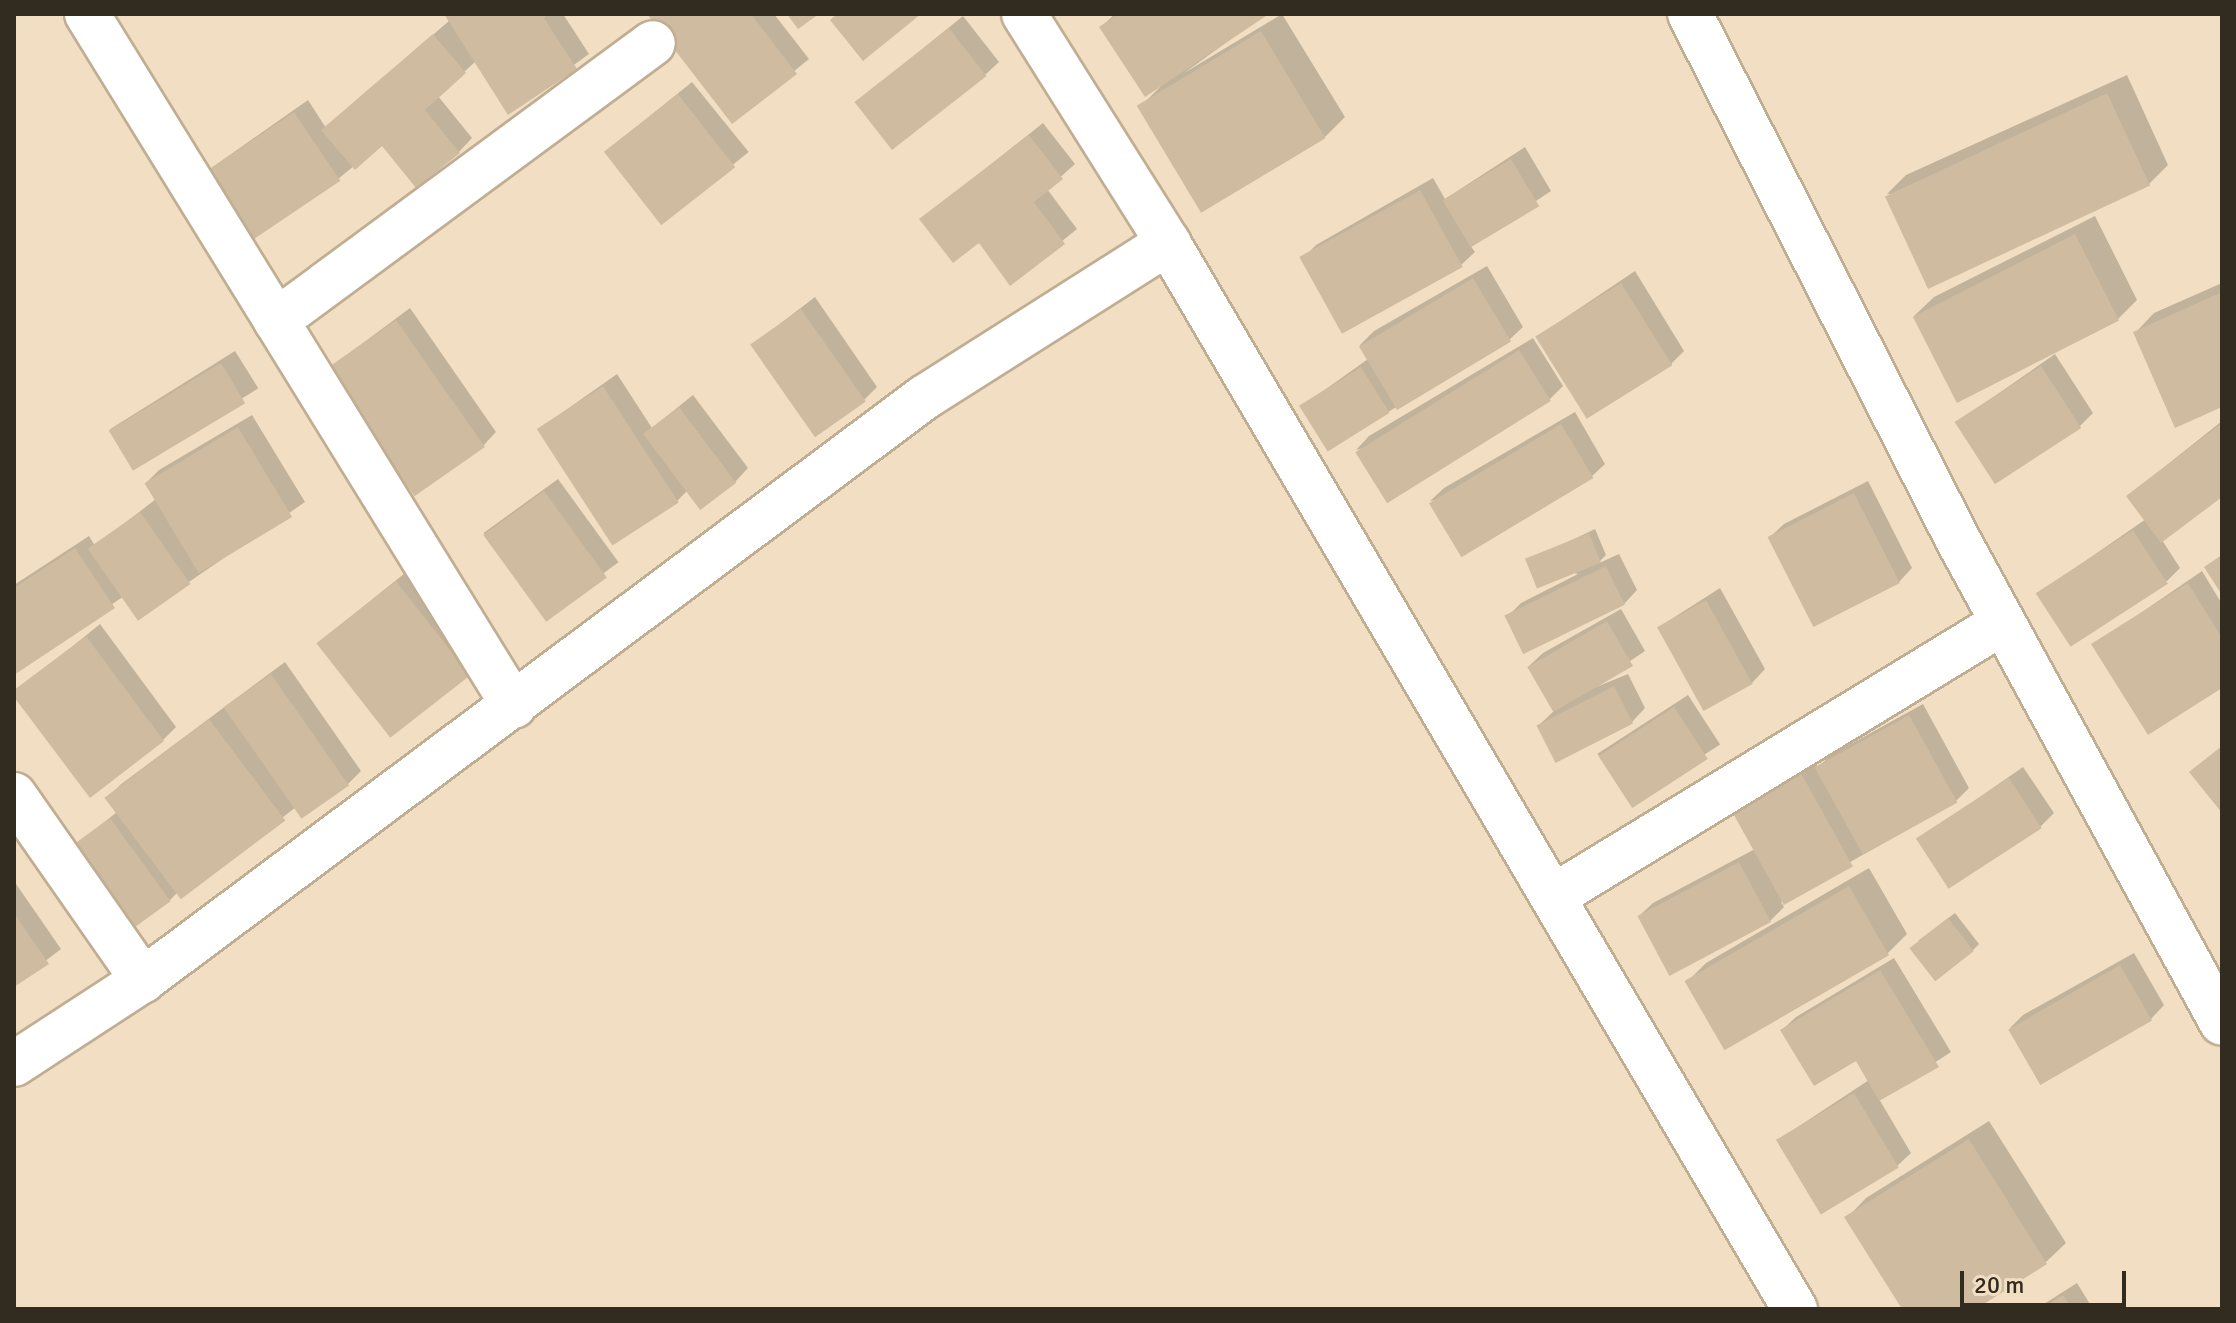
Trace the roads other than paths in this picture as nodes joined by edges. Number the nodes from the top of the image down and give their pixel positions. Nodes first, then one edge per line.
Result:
1 (87, 14) edge
2 (1024, 14) edge
3 (1690, 14) edge
4 (653, 43) dead end
5 (1168, 243) junction
6 (276, 321) junction
7 (2002, 623) junction
8 (514, 706) junction
9 (14, 795) edge
10 (1554, 896) junction
11 (143, 980) junction
12 (2222, 1023) edge
13 (14, 1064) edge
14 (1795, 1309) edge

1 - 6 street
2 - 5 street
3 - 7 street
4 - 6 street
5 - 8 street
5 - 10 street
6 - 8 street
7 - 10 street
7 - 12 street
8 - 11 street
9 - 11 street
10 - 14 street
11 - 13 street

